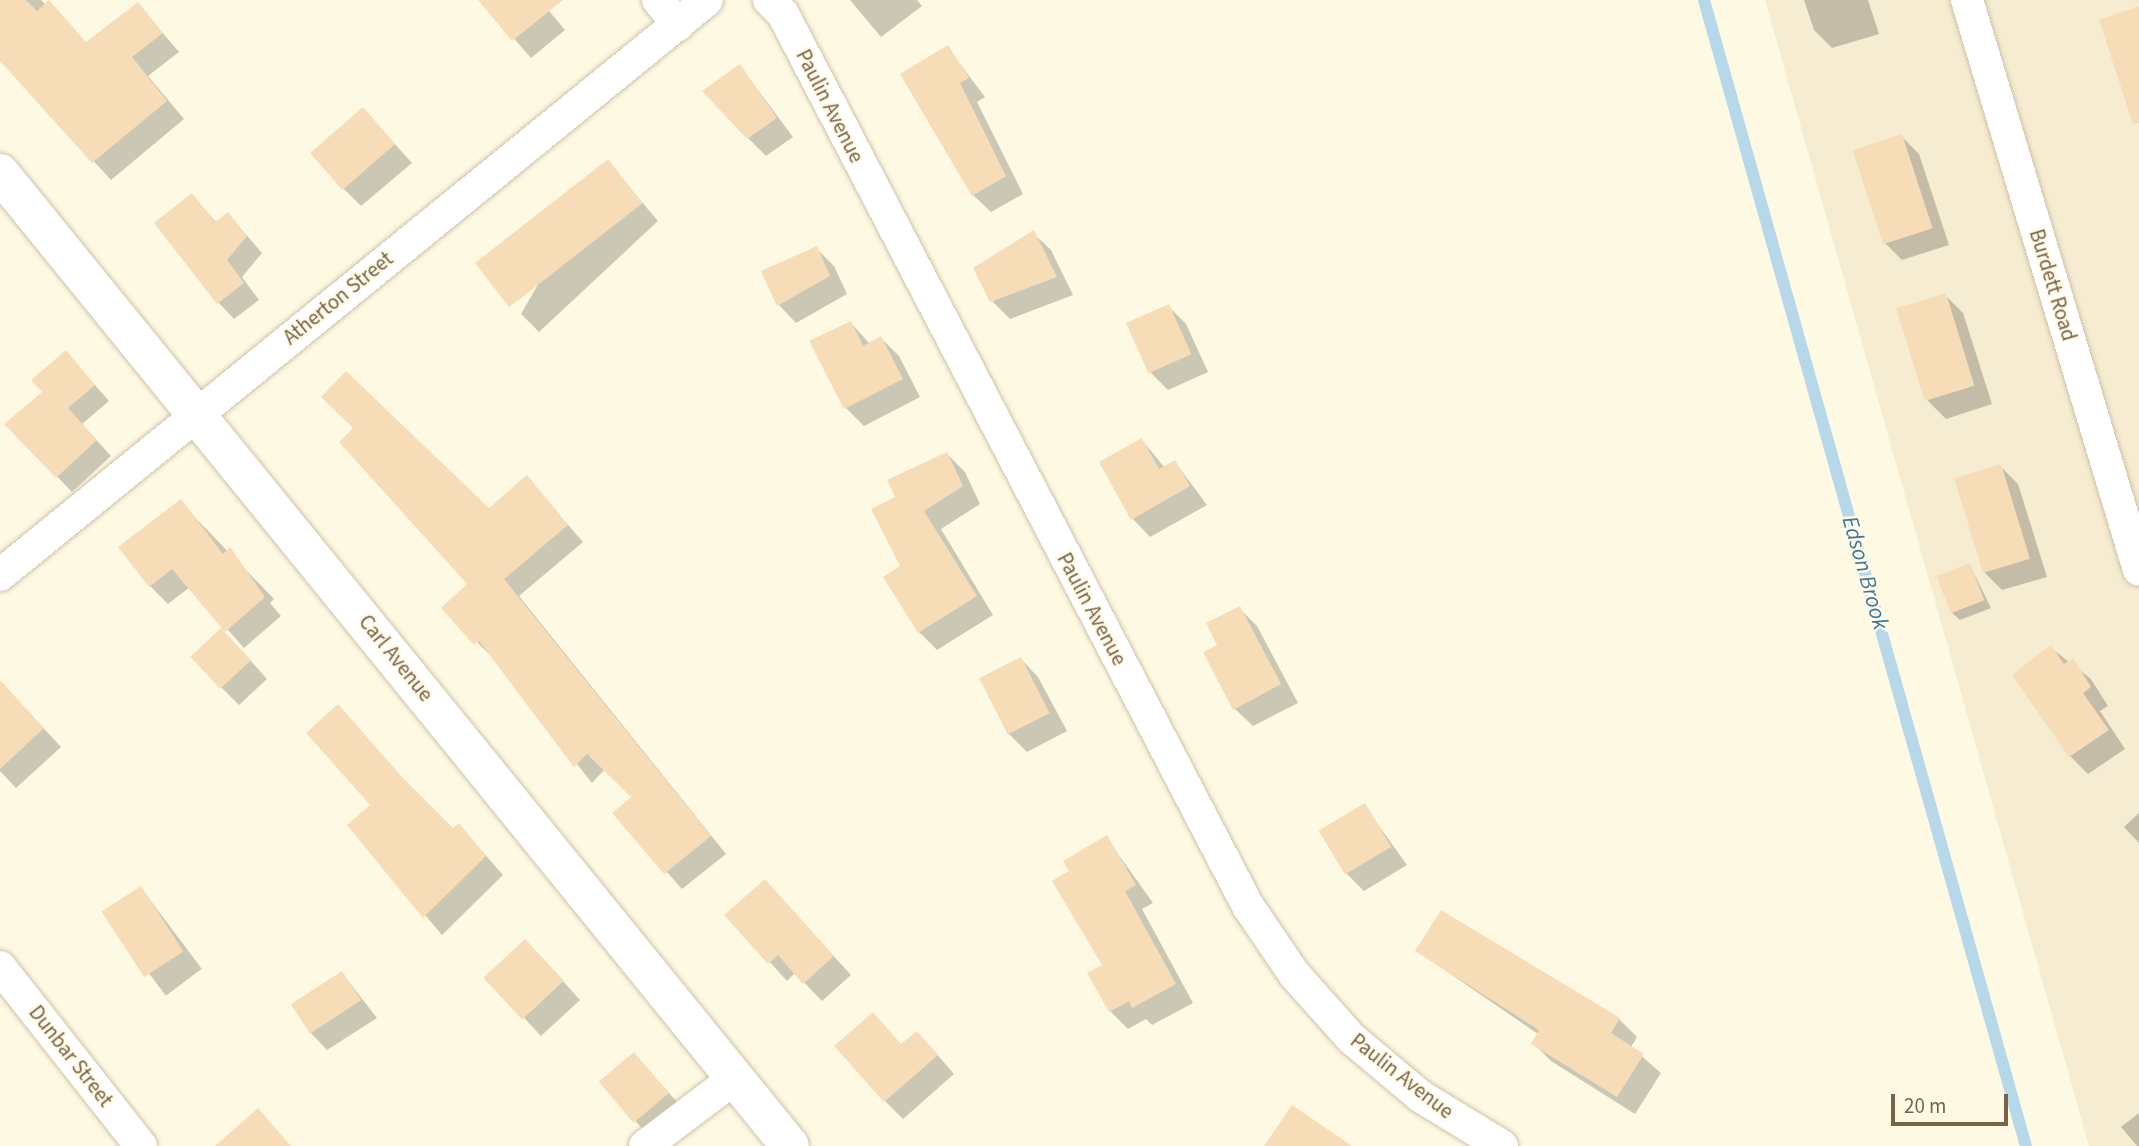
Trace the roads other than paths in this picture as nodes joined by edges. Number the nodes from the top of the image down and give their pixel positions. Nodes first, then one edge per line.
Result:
1 (658, 0) edge
2 (707, 0) edge
3 (769, 0) edge
4 (1967, 0) edge
5 (678, 24) junction
6 (0, 173) edge
7 (197, 411) junction
8 (2139, 570) edge
9 (0, 575) edge
10 (0, 967) edge
11 (735, 1078) junction
12 (141, 1146) edge
13 (645, 1146) edge
14 (790, 1146) edge
15 (1502, 1146) edge

1 - 5 street
2 - 5 street
3 - 15 street, Paulin Avenue
4 - 8 street, Burdett Road
5 - 7 street, Atherton Street
6 - 7 street, Carl Avenue
7 - 9 street, Atherton Street
7 - 11 street, Carl Avenue
10 - 12 street, Dunbar Street
11 - 13 street
11 - 14 street, Carl Avenue

